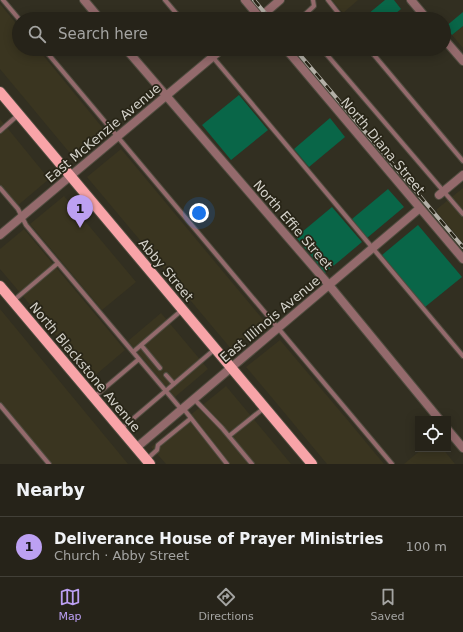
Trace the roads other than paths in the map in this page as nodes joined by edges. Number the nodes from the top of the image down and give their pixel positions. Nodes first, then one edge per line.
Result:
1 (3, 0) edge
2 (84, 0) edge
3 (165, 0) edge
4 (245, 0) edge
5 (280, 0) edge
6 (313, 0) edge
7 (328, 0) edge
8 (411, 0) edge
9 (13, 12) edge
10 (94, 12) edge
11 (175, 12) edge
12 (254, 12) edge
13 (267, 12) edge
14 (308, 12) edge
15 (338, 12) edge
16 (421, 12) edge
17 (451, 47) edge
18 (50, 56) edge
19 (132, 56) edge
20 (292, 56) edge
21 (328, 56) edge
22 (375, 56) edge
23 (212, 57) joint
24 (463, 61) edge
25 (0, 92) edge
26 (166, 96) junction
27 (18, 115) junction
28 (0, 131) edge
29 (118, 137) junction
30 (463, 161) edge
31 (463, 175) edge
32 (70, 177) junction
33 (0, 188) edge
34 (441, 193) junction
35 (420, 208) junction
36 (463, 214) edge
37 (22, 217) junction
38 (0, 236) edge
39 (373, 248) junction
40 (463, 258) edge
41 (58, 263) junction
42 (329, 285) junction
43 (0, 286) edge
44 (13, 301) junction
45 (183, 310) junction
46 (278, 328) junction
47 (141, 345) junction
48 (215, 349) junction
49 (133, 352) junction
50 (463, 356) edge
51 (139, 359) junction
52 (160, 368) dead end
53 (231, 368) junction
54 (166, 375) dead end
55 (174, 384) junction
56 (166, 391) junction
57 (93, 397) junction
58 (194, 399) junction
59 (0, 405) edge
60 (265, 408) junction
61 (182, 409) junction
62 (437, 416) edge
63 (190, 419) junction
64 (120, 429) junction
65 (451, 434) edge
66 (150, 436) junction
67 (229, 436) junction
68 (158, 445) junction
69 (136, 448) junction
70 (463, 448) edge
71 (148, 462) edge
72 (49, 464) edge
73 (227, 464) edge
74 (252, 464) edge
75 (312, 464) edge
76 (392, 464) edge

1 - 9 lane
2 - 10 street
3 - 11 lane
4 - 12 street
5 - 13 street
6 - 14 lane
7 - 15 lane
8 - 16 street
17 - 24 street
18 - 29 lane
19 - 26 street, North Effie Street
20 - 35 street, North Diana Street
21 - 34 lane
22 - 30 lane
23 - 26 street, East McKenzie Avenue
23 - 39 lane
25 - 27 main road, Abby Street
26 - 29 street, East McKenzie Avenue
26 - 42 street, North Effie Street
27 - 28 lane
27 - 32 main road, Abby Street
29 - 32 street, East McKenzie Avenue
29 - 46 lane
31 - 34 street
32 - 37 street, East McKenzie Avenue
32 - 45 main road, Abby Street
33 - 37 lane
34 - 36 lane
35 - 39 street, East Illinois Avenue
35 - 40 street, North Diana Street
37 - 38 street, East McKenzie Avenue
37 - 41 lane
39 - 42 street, East Illinois Avenue
39 - 50 lane
41 - 44 lane
41 - 49 lane
42 - 46 street, East Illinois Avenue
42 - 62 street, North Effie Street
43 - 44 main road, North Blackstone Avenue
44 - 57 main road, North Blackstone Avenue
45 - 47 lane
45 - 48 main road, Abby Street
46 - 53 street, East Illinois Avenue
46 - 76 lane
47 - 49 lane
47 - 52 lane
48 - 53 main road, Abby Street
48 - 55 lane
49 - 51 lane
51 - 56 lane
51 - 57 lane
53 - 58 street, East Illinois Avenue
53 - 60 main road, Abby Street
54 - 55 lane
55 - 56 lane
56 - 61 lane
56 - 64 lane
57 - 64 main road, North Blackstone Avenue
58 - 61 street, East Illinois Avenue
58 - 67 lane
59 - 72 lane
60 - 67 lane
60 - 75 main road, Abby Street
61 - 63 lane
61 - 66 street, East Illinois Avenue
63 - 68 lane
63 - 73 lane
64 - 69 main road, North Blackstone Avenue
65 - 70 street
66 - 68 lane
66 - 69 street, East Illinois Avenue
67 - 74 lane
68 - 71 lane
69 - 71 main road, North Blackstone Avenue

